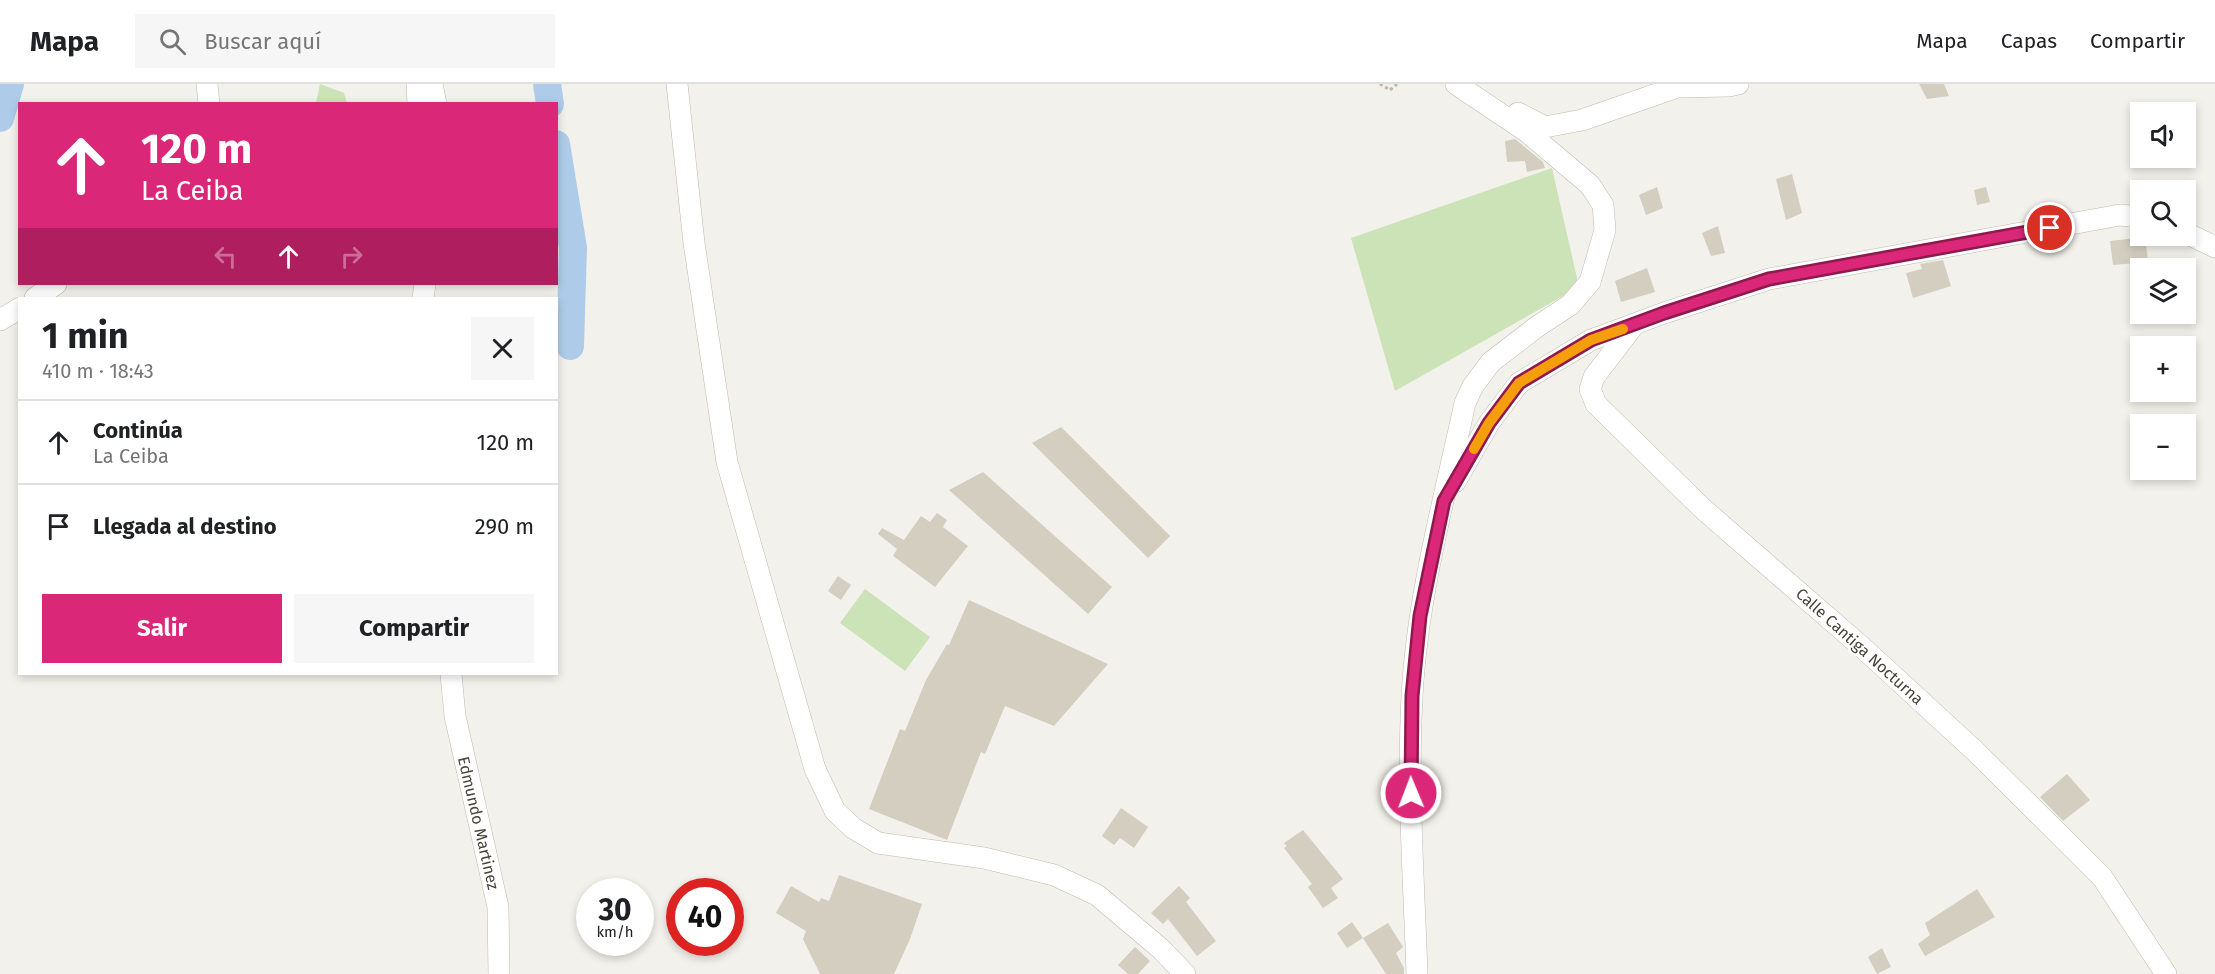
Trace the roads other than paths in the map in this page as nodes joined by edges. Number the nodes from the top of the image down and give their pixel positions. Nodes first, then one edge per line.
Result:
1 (207, 84) edge
2 (417, 84) edge
3 (432, 84) edge
4 (677, 84) edge
5 (1738, 84) edge
6 (1458, 86) edge
7 (209, 102) edge
8 (418, 102) edge
9 (436, 102) edge
10 (2130, 216) edge
11 (2196, 238) edge
12 (2215, 247) edge
13 (54, 285) edge
14 (36, 297) edge
15 (18, 309) edge
16 (0, 320) edge
17 (1633, 326) junction
18 (1444, 501) junction
19 (451, 675) edge
20 (499, 974) edge
21 (1185, 974) edge
22 (1417, 974) edge
23 (2166, 974) edge

1 - 7 street
2 - 8 street
3 - 9 street
4 - 21 street
5 - 6 street
6 - 18 street
10 - 17 street
11 - 12 street
13 - 14 street
15 - 16 street
17 - 18 street
17 - 23 street, Calle Cantiga Nocturna
18 - 22 street
19 - 20 street, Edmundo Martinez

